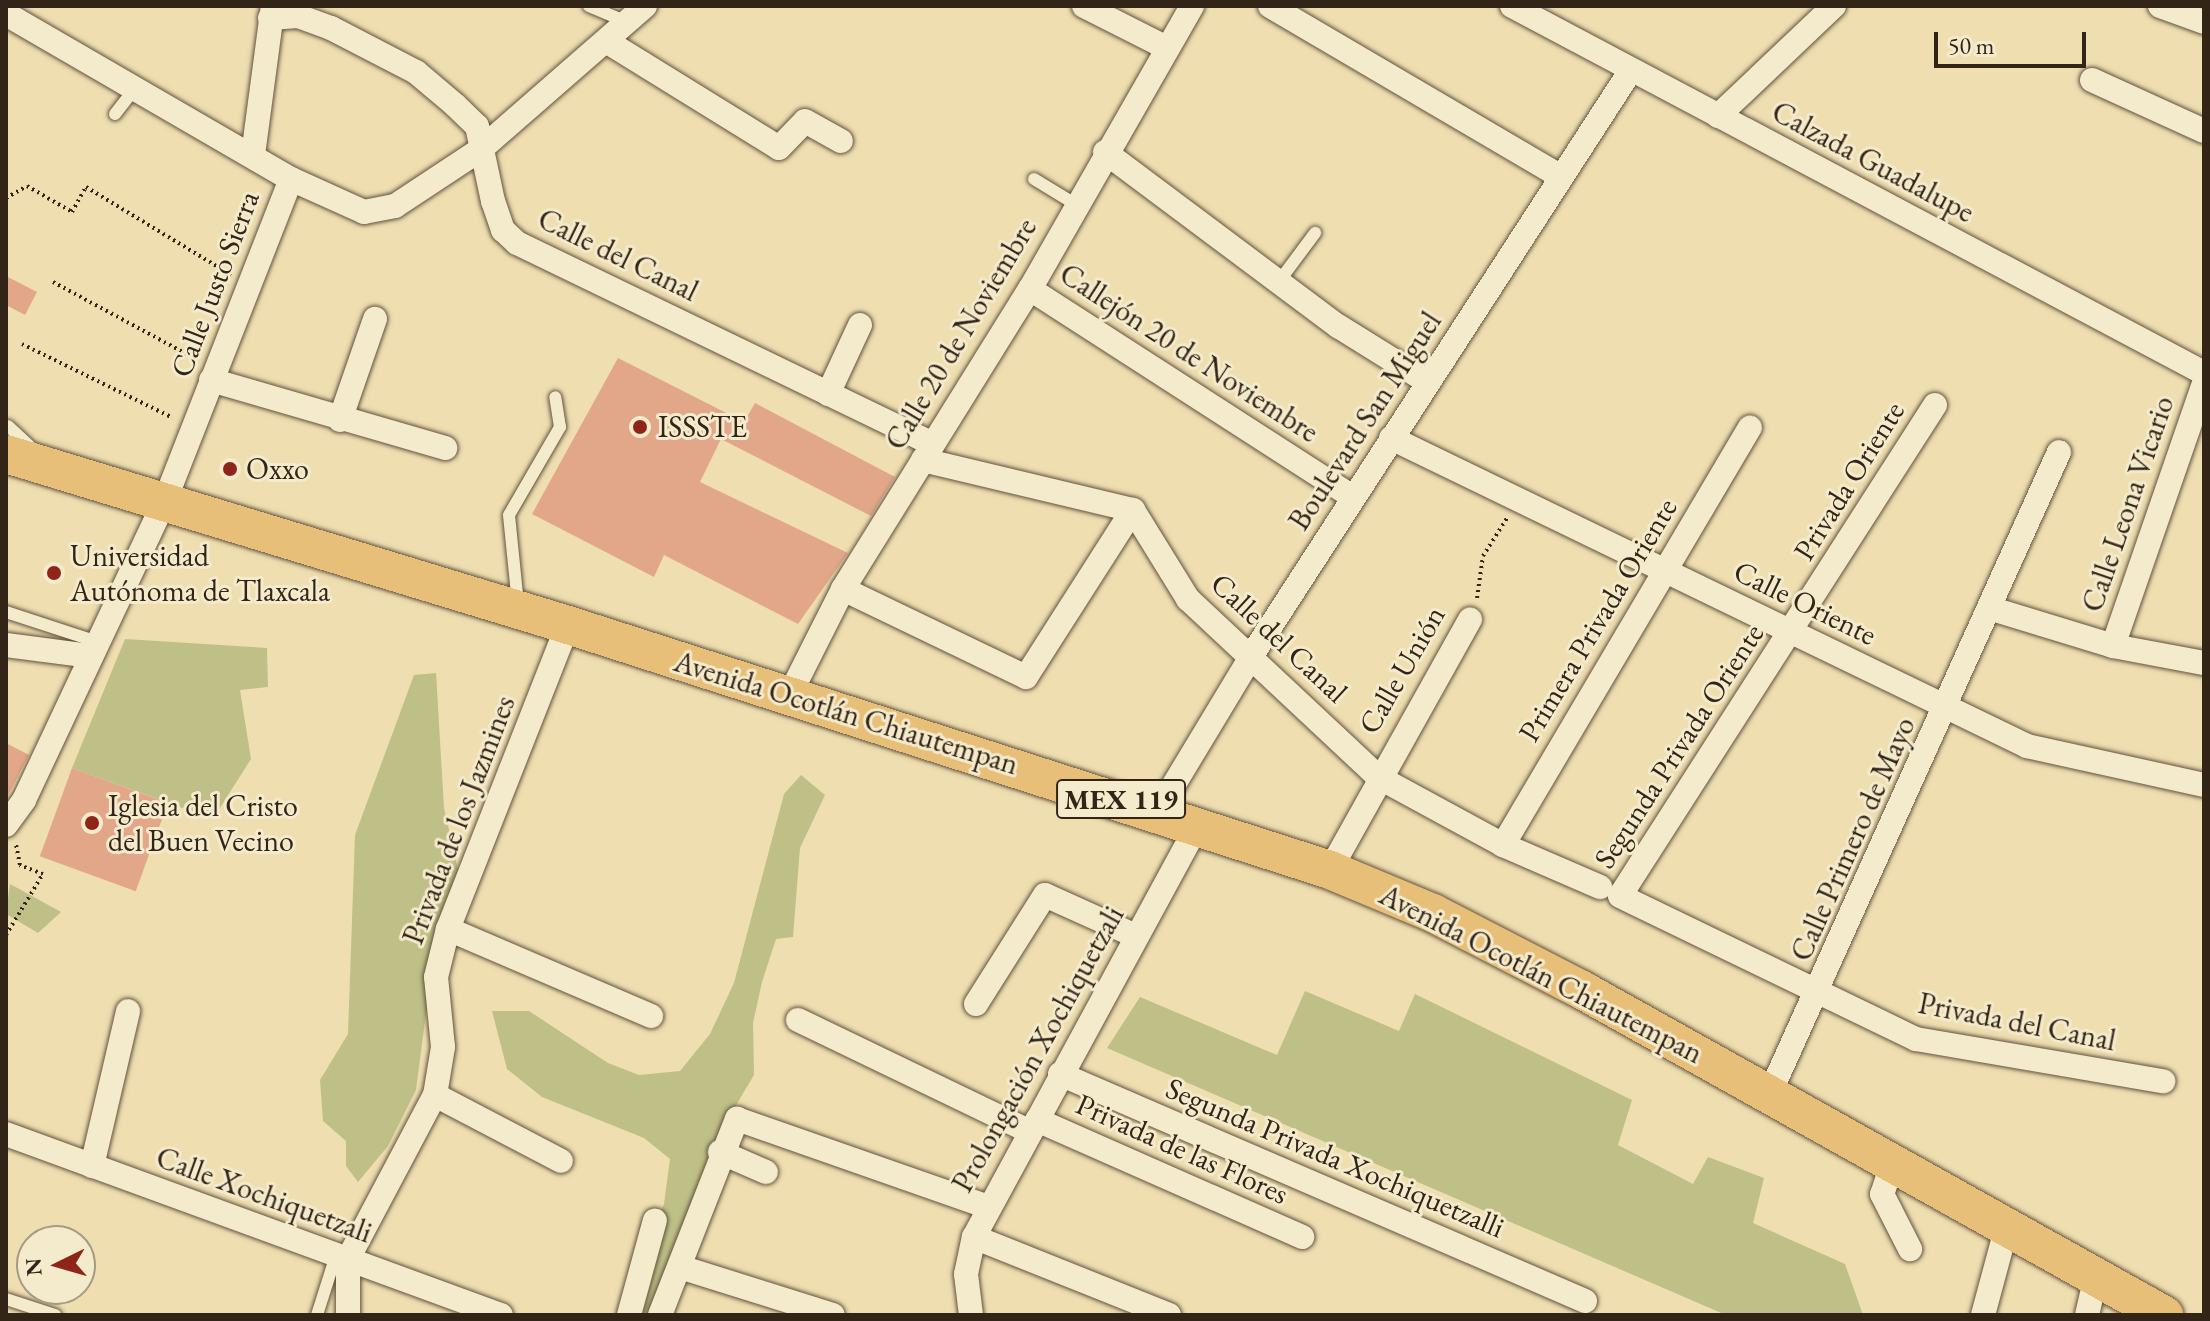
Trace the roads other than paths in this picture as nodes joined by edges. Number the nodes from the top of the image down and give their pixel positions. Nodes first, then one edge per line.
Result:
1 (589, 6) edge
2 (1084, 6) edge
3 (1192, 6) edge
4 (1270, 6) edge
5 (1512, 6) edge
6 (1834, 6) edge
7 (2160, 6) edge
8 (272, 12) edge
9 (6, 14) edge
10 (637, 14) edge
11 (2204, 22) edge
12 (606, 41) junction
13 (1167, 48) junction
14 (1631, 70) junction
15 (2092, 80) dead end
16 (135, 88) junction
17 (115, 114) dead end
18 (1718, 116) junction
19 (2204, 131) edge
20 (841, 141) dead end
21 (480, 150) junction
22 (1105, 152) junction
23 (253, 155) junction
24 (1561, 177) junction
25 (291, 179) junction
26 (1034, 179) dead end
27 (1075, 204) junction
28 (1315, 233) dead end
29 (1280, 280) junction
30 (1030, 289) junction
31 (375, 319) dead end
32 (860, 325) dead end
33 (2204, 373) edge
34 (214, 375) junction
35 (1428, 382) junction
36 (2204, 383) edge
37 (828, 394) junction
38 (555, 397) dead end
39 (1935, 405) dead end
40 (340, 420) junction
41 (1750, 428) dead end
42 (1391, 438) junction
43 (7, 440) edge
44 (445, 448) dead end
45 (927, 452) junction
46 (2059, 452) dead end
47 (1353, 497) junction
48 (164, 503) junction
49 (1133, 510) junction
50 (1665, 569) junction
51 (843, 589) junction
52 (1989, 608) junction
53 (519, 611) junction
54 (6, 612) edge
55 (1470, 619) road end
56 (568, 625) junction
57 (1791, 631) junction
58 (6, 645) edge
59 (2113, 646) junction
60 (95, 649) junction
61 (1252, 655) junction
62 (2204, 663) edge
63 (789, 696) junction
64 (1945, 707) junction
65 (1378, 777) junction
66 (2204, 785) edge
67 (1158, 811) junction
68 (9, 823) edge
69 (1199, 823) junction
70 (1503, 845) junction
71 (1330, 870) junction
72 (1610, 892) junction
73 (448, 929) junction
74 (1136, 936) junction
75 (1818, 996) junction
76 (976, 1004) dead end
77 (128, 1011) dead end
78 (651, 1016) dead end
79 (798, 1020) dead end
80 (1060, 1074) junction
81 (2163, 1081) dead end
82 (1770, 1093) junction
83 (435, 1095) junction
84 (1033, 1126) junction
85 (6, 1134) edge
86 (720, 1152) junction
87 (561, 1161) dead end
88 (1893, 1161) junction
89 (92, 1166) junction
90 (766, 1172) dead end
91 (988, 1207) junction
92 (655, 1220) dead end
93 (2007, 1226) junction
94 (974, 1237) junction
95 (1302, 1237) dead end
96 (1910, 1249) dead end
97 (342, 1257) junction
98 (680, 1267) junction
99 (2096, 1276) junction
100 (6, 1299) edge
101 (1585, 1301) dead end
102 (976, 1313) edge
103 (348, 1314) edge
104 (55, 1315) edge
105 (317, 1315) edge
106 (501, 1315) edge
107 (629, 1315) edge
108 (660, 1315) edge
109 (833, 1315) edge
110 (1169, 1315) edge
111 (1983, 1315) edge
112 (2087, 1315) edge
113 (2164, 1315) edge

1 - 10 lane
2 - 13 street
3 - 13 street, Calle 20 de Noviembre
4 - 24 street
5 - 14 street, Calzada Guadalupe
6 - 18 street
7 - 11 street
8 - 21 street, Calle del Canal
8 - 23 street
9 - 16 street
10 - 12 street, Calle Justo Sierra
12 - 20 street
12 - 21 street, Calle Justo Sierra
13 - 22 street, Calle 20 de Noviembre
14 - 18 street, Calzada Guadalupe
14 - 24 street, Boulevard San Miguel
15 - 19 street
16 - 17 lane
16 - 23 street
18 - 33 street, Calzada Guadalupe
21 - 25 street, Calle Justo Sierra
21 - 37 street, Calle del Canal
22 - 27 street, Calle 20 de Noviembre
22 - 29 street
23 - 25 street
24 - 35 street, Boulevard San Miguel
25 - 34 street, Calle Justo Sierra
26 - 27 lane
27 - 30 street, Calle 20 de Noviembre
28 - 29 lane
29 - 35 street
30 - 45 street, Calle 20 de Noviembre
30 - 47 street, Callejón 20 de Noviembre
31 - 40 street
32 - 37 street
34 - 40 street
34 - 48 street, Calle Justo Sierra
35 - 42 street, Boulevard San Miguel
36 - 59 street, Calle Leona Vicario
37 - 45 street, Calle del Canal
38 - 53 lane
39 - 57 street, Privada Oriente
40 - 44 street
41 - 50 street, Primera Privada Oriente
42 - 47 street, Boulevard San Miguel
42 - 50 street, Calle Oriente
43 - 48 main road, Avenida Ocotlán Chiautempan / MEX 119
45 - 49 street, Calle del Canal
45 - 51 street, Calle 20 de Noviembre
46 - 52 street, Calle Primero de Mayo
47 - 61 street, Boulevard San Miguel
48 - 53 main road, Avenida Ocotlán Chiautempan / MEX 119
48 - 60 street, Calle Justo Sierra
49 - 51 street
49 - 61 street, Calle del Canal
50 - 57 street, Calle Oriente
50 - 70 street, Primera Privada Oriente
51 - 63 street, Calle 20 de Noviembre
52 - 59 street, Calle Leona Vicario
52 - 64 street, Calle Primero de Mayo
53 - 56 main road, Avenida Ocotlán Chiautempan / MEX 119
54 - 60 lane
55 - 65 street, Calle Unión
56 - 63 main road, Avenida Ocotlán Chiautempan / MEX 119
56 - 73 street, Privada de los Jazmines
57 - 64 street, Calle Oriente
57 - 72 street, Segunda Privada Oriente
58 - 60 street
59 - 62 street, Calle Leona Vicario
60 - 68 street, Calle Justo Sierra
61 - 65 street, Calle del Canal
61 - 67 street, Boulevard San Miguel
63 - 67 main road, Avenida Ocotlán Chiautempan / MEX 119
64 - 66 street, Calle Oriente
64 - 75 street, Calle Primero de Mayo
65 - 70 street, Calle del Canal
65 - 71 street, Calle Unión
67 - 69 main road, Avenida Ocotlán Chiautempan / MEX 119
69 - 71 main road, Avenida Ocotlán Chiautempan / MEX 119
69 - 74 street, Prolongación Xochiquetzali
70 - 72 street, Calle del Canal
71 - 82 main road, Avenida Ocotlán Chiautempan / MEX 119
72 - 75 street, Calle del Canal
73 - 78 street
73 - 83 street, Privada de los Jazmines
74 - 76 street
74 - 80 street, Prolongación Xochiquetzali
75 - 81 street, Privada del Canal
75 - 82 street, Calle Primero de Mayo
77 - 89 street
79 - 84 street, Privada de las Flores
80 - 84 street, Prolongación Xochiquetzali
80 - 101 street, Segunda Privada Xochiquetzalli
82 - 88 main road, Avenida Ocotlán Chiautempan / MEX 119
83 - 87 street
83 - 97 street, Privada de los Jazmines
84 - 91 street, Prolongación Xochiquetzali
84 - 95 street, Privada de las Flores
85 - 89 street, Calle Xochiquetzali
86 - 90 street
86 - 91 street
86 - 98 street
88 - 93 main road, Avenida Ocotlán Chiautempan / MEX 119
88 - 96 street
89 - 97 street, Calle Xochiquetzali
91 - 94 street, Prolongación Xochiquetzali
92 - 107 street
93 - 99 main road, Avenida Ocotlán Chiautempan / MEX 119
93 - 111 street
94 - 102 street, Prolongación Xochiquetzali
94 - 110 street
97 - 103 street
97 - 105 lane
97 - 106 street, Calle Xochiquetzali
98 - 108 street
98 - 109 street
99 - 112 street
99 - 113 main road, Avenida Ocotlán Chiautempan / MEX 119
100 - 104 lane

